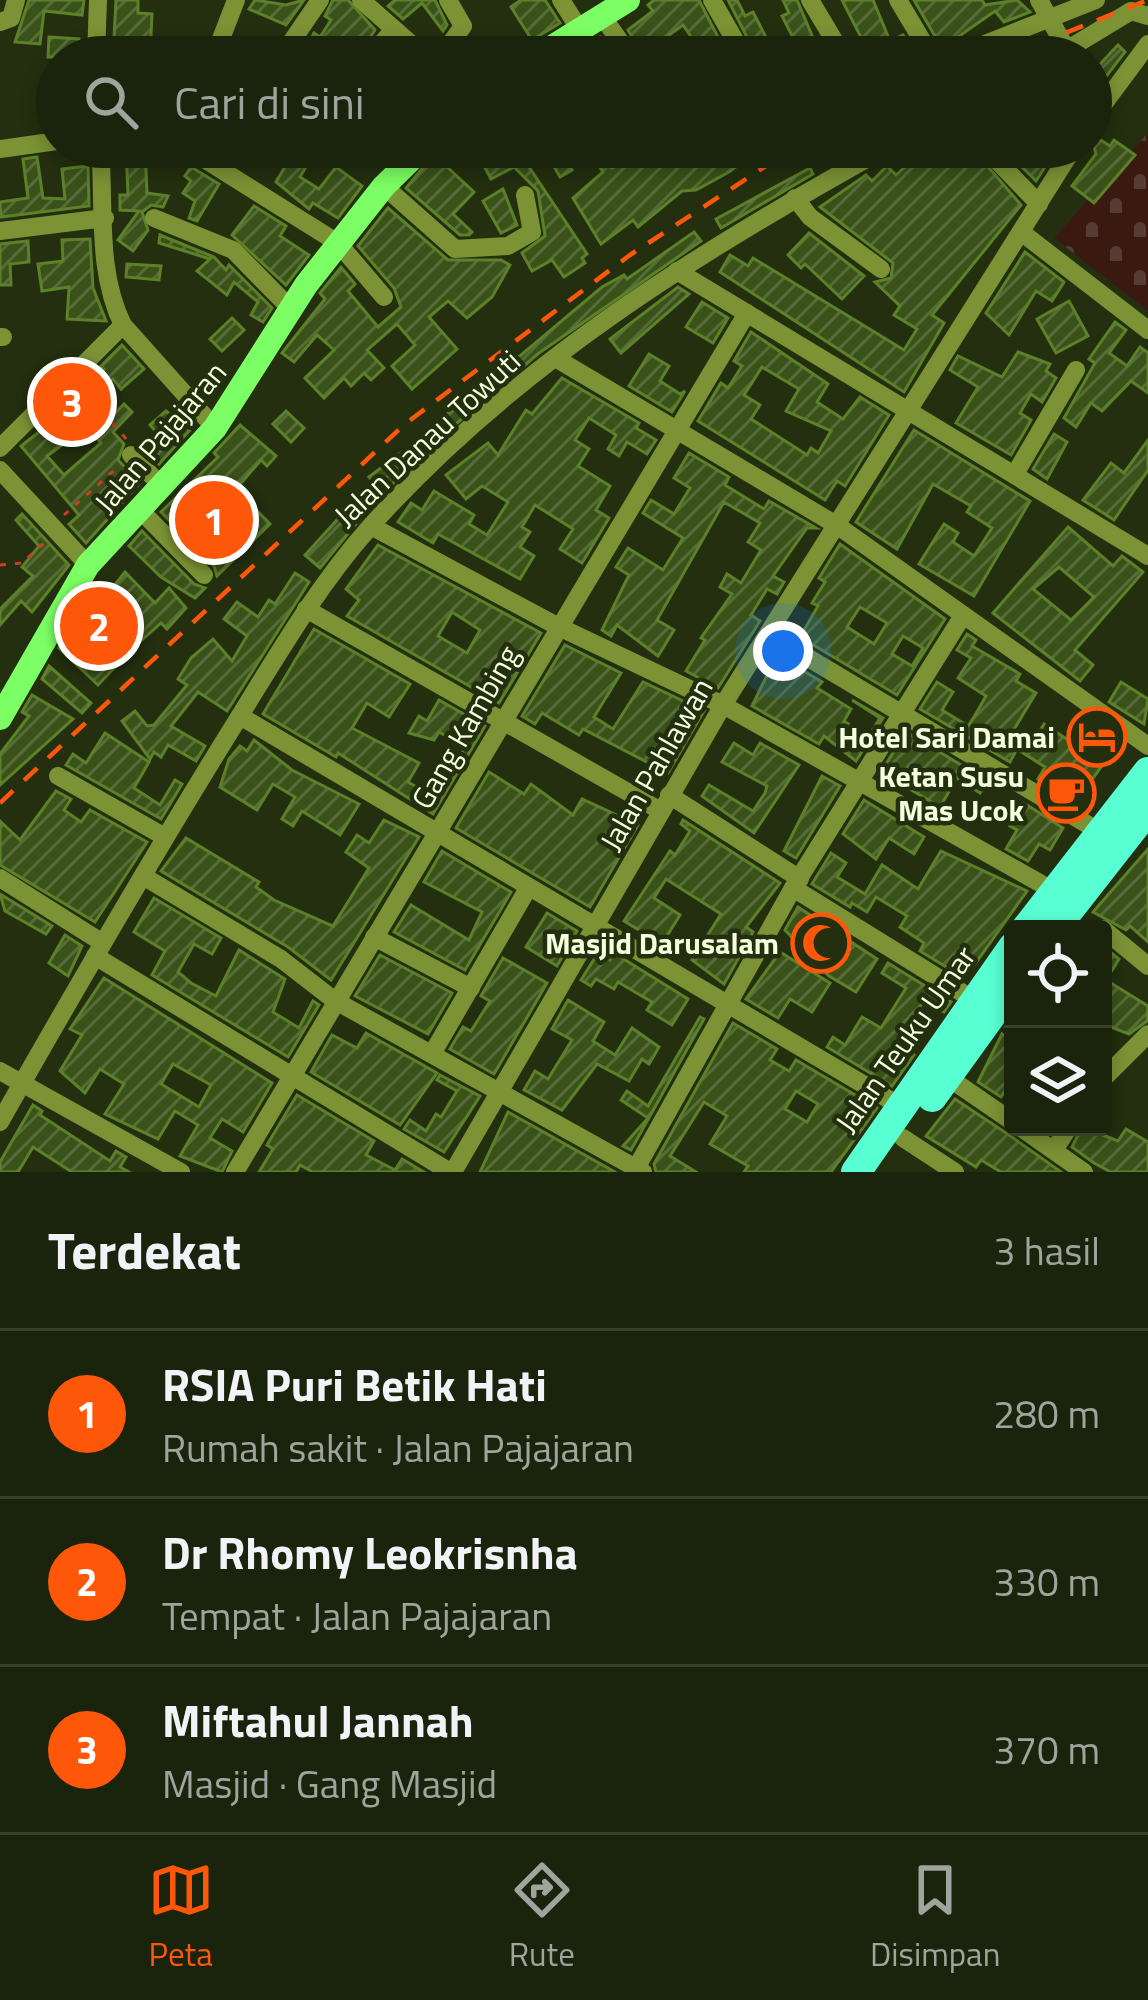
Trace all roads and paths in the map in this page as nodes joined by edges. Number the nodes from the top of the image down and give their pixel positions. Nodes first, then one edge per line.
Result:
1 (16, 0) edge
2 (98, 0) edge
3 (236, 0) edge
4 (320, 0) edge
5 (361, 0) edge
6 (448, 0) edge
7 (561, 0) edge
8 (628, 0) edge
9 (712, 0) edge
10 (810, 0) edge
11 (898, 0) edge
12 (1039, 0) edge
13 (1096, 0) edge
14 (1148, 16) edge
15 (1046, 20) junction
16 (0, 22) edge
17 (591, 23) junction
18 (394, 29) junction
19 (97, 36) edge
20 (222, 36) edge
21 (295, 36) edge
22 (388, 36) edge
23 (402, 36) edge
24 (455, 36) edge
25 (570, 36) edge
26 (607, 36) edge
27 (732, 36) edge
28 (831, 36) edge
29 (919, 36) edge
30 (1005, 36) edge
31 (1053, 36) edge
32 (1090, 36) edge
33 (1148, 44) edge
34 (1112, 93) edge
35 (36, 144) edge
36 (0, 149) edge
37 (101, 168) edge
38 (218, 168) edge
39 (402, 168) edge
40 (850, 168) edge
41 (1004, 168) edge
42 (1061, 168) edge
43 (384, 186) junction
44 (525, 195) dead end
45 (795, 198) junction
46 (1039, 204) junction
47 (105, 218) junction
48 (154, 218) dead end
49 (0, 232) edge
50 (1021, 232) junction
51 (338, 243) junction
52 (881, 269) dead end
53 (677, 271) junction
54 (384, 297) dead end
55 (292, 310) junction
56 (747, 313) junction
57 (123, 325) junction
58 (1148, 330) edge
59 (557, 359) junction
60 (1076, 370) dead end
61 (72, 376) junction
62 (910, 410) junction
63 (215, 428) junction
64 (679, 429) junction
65 (0, 448) edge
66 (131, 455) junction
67 (0, 470) edge
68 (1015, 474) junction
69 (164, 488) junction
70 (141, 511) junction
71 (371, 526) junction
72 (838, 526) junction
73 (52, 531) junction
74 (1148, 556) edge
75 (0, 565) edge
76 (88, 565) junction
77 (204, 575) dead end
78 (306, 609) junction
79 (962, 617) junction
80 (557, 626) junction
81 (770, 635) junction
82 (723, 705) junction
83 (904, 715) junction
84 (0, 716) edge
85 (240, 716) junction
86 (503, 719) junction
87 (1148, 746) edge
88 (1148, 772) edge
89 (58, 776) dead end
90 (862, 783) junction
91 (665, 803) junction
92 (1148, 809) edge
93 (1100, 832) junction
94 (165, 836) junction
95 (437, 836) junction
96 (143, 876) junction
97 (0, 878) edge
98 (796, 884) junction
99 (527, 890) junction
100 (1060, 908) edge
101 (596, 931) junction
102 (1112, 936) edge
103 (374, 937) junction
104 (99, 950) junction
105 (1004, 959) edge
106 (1148, 966) edge
107 (471, 988) junction
108 (1004, 997) edge
109 (334, 1000) junction
110 (974, 1000) junction
111 (729, 1009) junction
112 (1148, 1034) edge
113 (431, 1054) junction
114 (1112, 1069) edge
115 (0, 1071) edge
116 (289, 1076) junction
117 (946, 1076) junction
118 (22, 1083) junction
119 (500, 1090) junction
120 (900, 1106) junction
121 (1004, 1116) edge
122 (0, 1123) edge
123 (1033, 1136) edge
124 (1063, 1136) edge
125 (903, 1138) junction
126 (1054, 1150) junction
127 (638, 1171) edge
128 (181, 1172) edge
129 (236, 1172) edge
130 (452, 1172) edge
131 (856, 1172) edge
132 (880, 1172) edge
133 (955, 1172) edge
134 (1084, 1172) edge

1 - 16 street
2 - 19 street
3 - 20 street
4 - 21 street
5 - 18 street
6 - 24 street
7 - 17 street
8 - 17 main road
9 - 27 street
10 - 28 street
11 - 29 street
12 - 15 street
13 - 15 street
14 - 32 street
15 - 30 street
15 - 31 street
17 - 25 main road
17 - 26 street
18 - 22 street
18 - 23 street
33 - 34 street
35 - 36 street
37 - 47 street
38 - 51 street
39 - 43 main road, Jalan Pajajaran
40 - 45 street, Jalan Danau Towuti
41 - 46 street
42 - 46 street, Jalan Pahlawan
43 - 44 street
43 - 51 main road, Jalan Pajajaran
45 - 52 street
45 - 53 street, Jalan Danau Towuti
46 - 50 street, Jalan Pahlawan
47 - 49 street
47 - 57 street
48 - 55 street
50 - 58 street
50 - 62 street, Jalan Pahlawan
51 - 54 street
51 - 55 main road, Jalan Pajajaran
53 - 56 street
53 - 59 street, Jalan Danau Towuti
55 - 63 main road, Jalan Pajajaran
56 - 62 street
56 - 64 street, Gang Kambing
57 - 61 street
57 - 63 street
59 - 64 street
59 - 71 street, Jalan Danau Towuti
60 - 68 street
61 - 65 street
61 - 66 path
62 - 68 street
62 - 72 street, Jalan Pahlawan
63 - 69 main road, Jalan Pajajaran
64 - 72 street
64 - 80 street, Gang Kambing
66 - 69 street
66 - 73 path
67 - 73 street
68 - 74 street
69 - 70 main road, Jalan Pajajaran
70 - 76 main road, Jalan Pajajaran
70 - 77 street
71 - 78 street, Jalan Danau Towuti
71 - 80 street
72 - 79 street
72 - 81 street, Jalan Pahlawan
73 - 75 path
73 - 76 street
76 - 84 main road, Jalan Pajajaran
78 - 85 street, Jalan Danau Towuti
78 - 86 street
79 - 83 street
79 - 87 street
80 - 82 street
80 - 86 street, Gang Kambing
81 - 82 street, Jalan Pahlawan
81 - 83 street
82 - 90 street
82 - 91 street, Jalan Pahlawan
83 - 90 street
83 - 93 street
85 - 94 street, Jalan Danau Towuti
85 - 95 street
86 - 91 street
86 - 95 street, Gang Kambing
88 - 93 highway
89 - 94 street
90 - 98 street
90 - 100 street
91 - 98 street
91 - 101 street, Jalan Pahlawan
92 - 100 highway
93 - 100 highway
94 - 96 street, Jalan Danau Towuti
95 - 99 street
95 - 103 street, Gang Kambing
96 - 104 street, Jalan Danau Towuti
96 - 109 street
97 - 104 street
98 - 110 street
98 - 111 street
99 - 101 street
99 - 107 street
101 - 111 street
101 - 119 street, Jalan Pahlawan
102 - 106 street
103 - 107 street
103 - 109 street, Gang Kambing
104 - 116 street
104 - 118 street, Jalan Danau Towuti
105 - 110 highway, Jalan Teuku Umar
107 - 113 street
108 - 117 highway, Jalan Teuku Umar
109 - 113 street
109 - 116 street, Gang Kambing
110 - 120 highway, Jalan Teuku Umar
111 - 120 street
111 - 127 street
112 - 114 street
113 - 119 street
115 - 118 street
116 - 129 street, Gang Kambing
116 - 130 street
117 - 121 street
117 - 125 highway, Jalan Teuku Umar
118 - 122 street, Jalan Danau Towuti
118 - 128 street
119 - 127 street
119 - 130 street, Jalan Pahlawan
120 - 131 highway, Jalan Teuku Umar
123 - 126 street
124 - 126 street
125 - 132 highway, Jalan Teuku Umar
125 - 133 street
126 - 134 street

